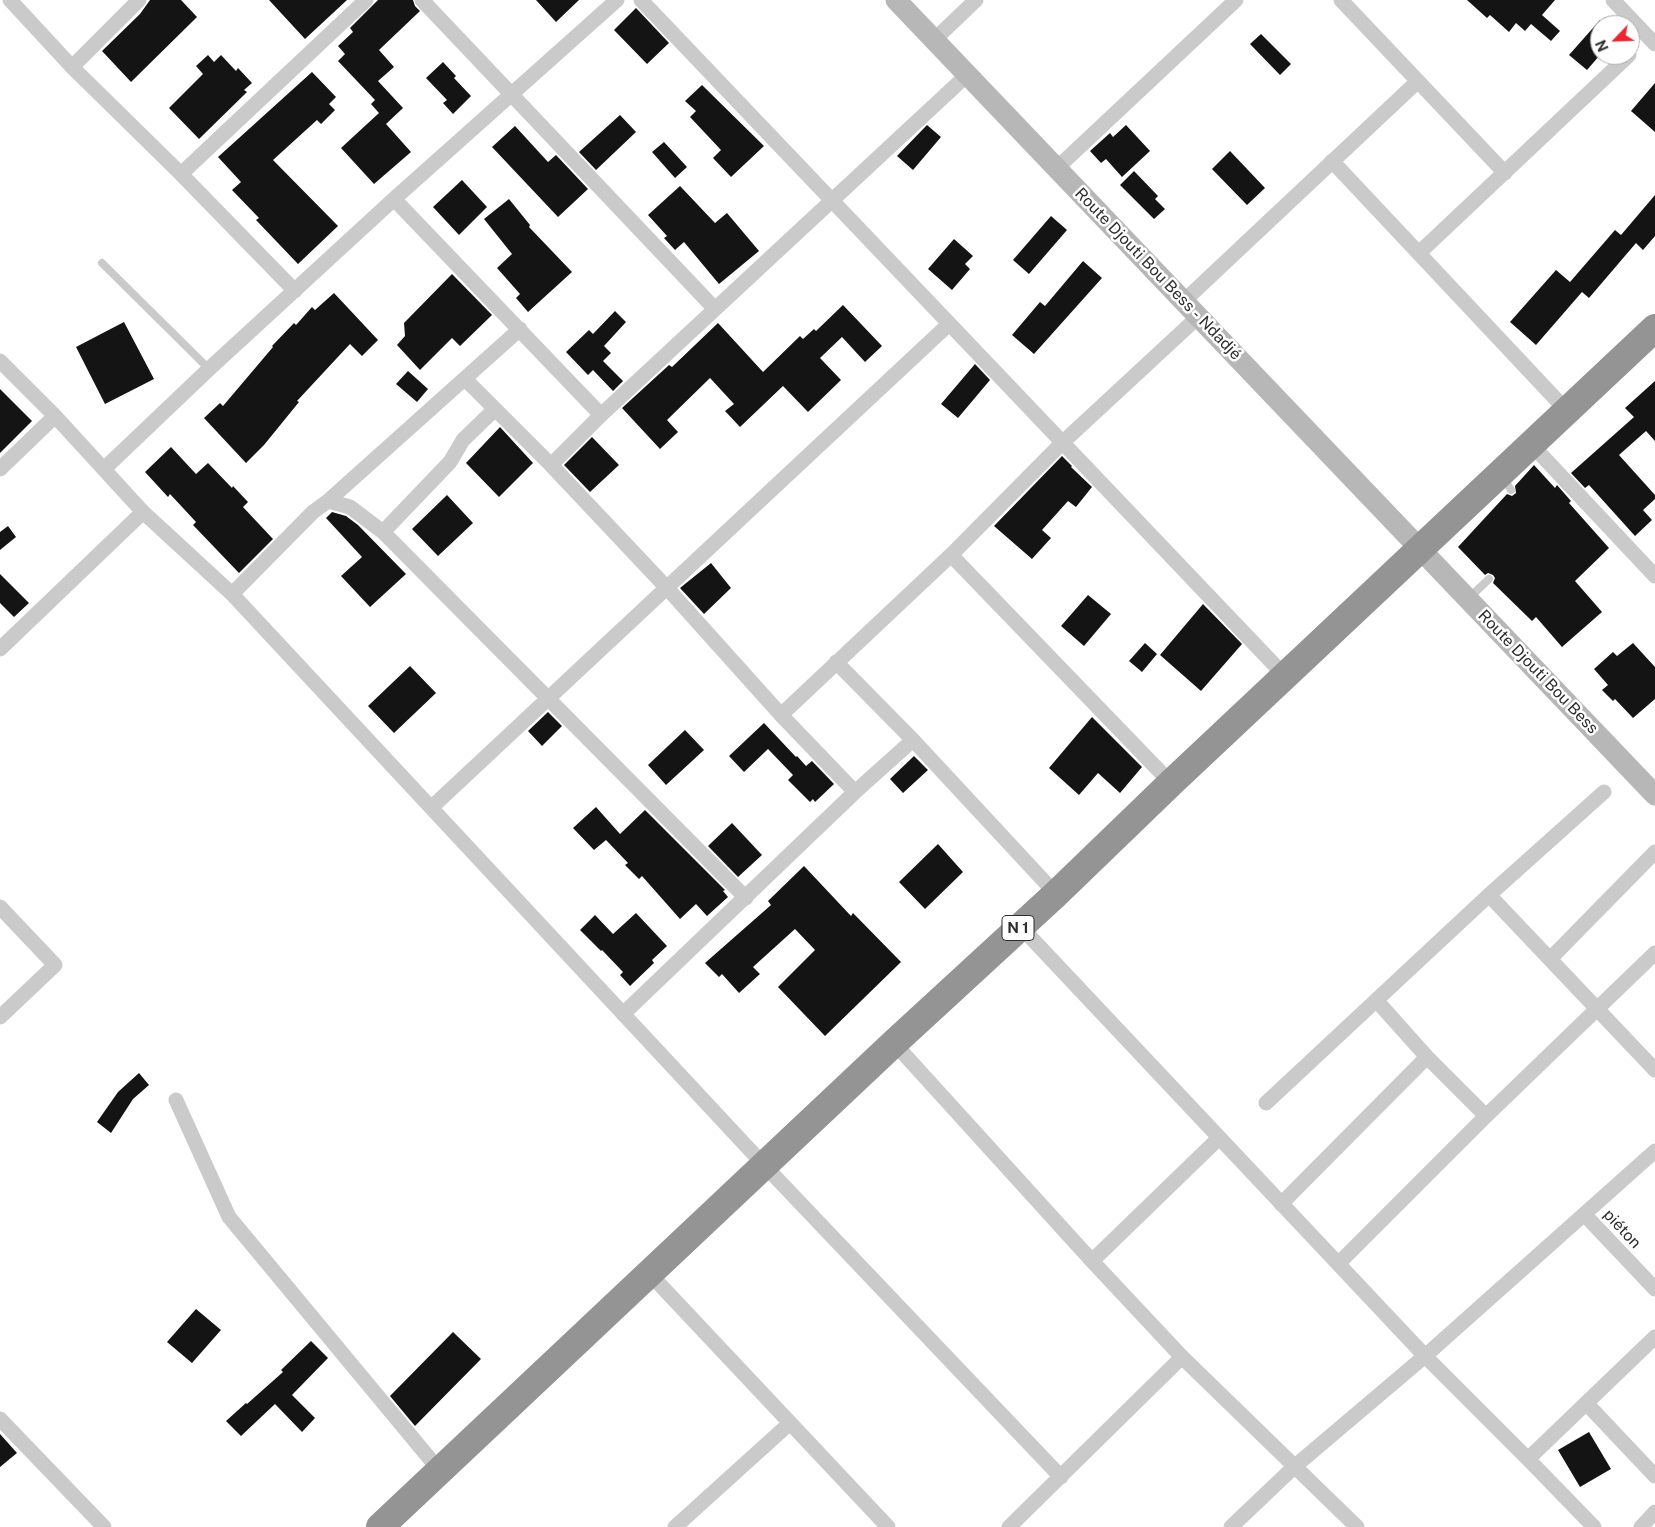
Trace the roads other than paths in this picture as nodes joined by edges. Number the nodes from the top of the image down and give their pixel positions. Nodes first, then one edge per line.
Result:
1 (10, 0) edge
2 (139, 0) edge
3 (366, 0) edge
4 (422, 0) edge
5 (617, 0) edge
6 (640, 0) edge
7 (896, 0) edge
8 (976, 0) edge
9 (1236, 0) edge
10 (1341, 0) edge
11 (1613, 0) edge
12 (1653, 37) edge
13 (934, 40) junction
14 (1640, 47) edge
15 (1619, 65) edge
16 (72, 67) junction
17 (967, 75) junction
18 (1418, 81) junction
19 (512, 94) junction
20 (1332, 161) junction
21 (1057, 168) junction
22 (181, 174) junction
23 (1505, 174) junction
24 (394, 199) junction
25 (832, 200) junction
26 (1418, 253) junction
27 (102, 263) dead end
28 (295, 291) junction
29 (1184, 301) junction
30 (715, 309) junction
31 (1198, 317) junction
32 (949, 324) junction
33 (1655, 328) edge
34 (520, 329) junction
35 (0, 361) edge
36 (208, 369) junction
37 (465, 379) junction
38 (495, 409) junction
39 (1567, 411) junction
40 (600, 415) junction
41 (56, 416) junction
42 (1062, 443) junction
43 (1531, 444) junction
44 (551, 465) junction
45 (105, 468) junction
46 (0, 469) edge
47 (328, 501) junction
48 (143, 512) junction
49 (383, 532) junction
50 (1421, 548) junction
51 (951, 555) junction
52 (1655, 576) edge
53 (1489, 578) dead end
54 (667, 588) junction
55 (232, 594) junction
56 (1468, 599) junction
57 (0, 649) edge
58 (836, 662) junction
59 (1285, 676) junction
60 (548, 699) junction
61 (781, 715) junction
62 (912, 740) junction
63 (1171, 783) junction
64 (1652, 786) edge
65 (856, 792) junction
66 (1604, 792) dead end
67 (432, 807) junction
68 (1655, 852) edge
69 (1056, 894) junction
70 (1489, 895) junction
71 (746, 898) junction
72 (0, 907) edge
73 (1020, 926) junction
74 (1655, 953) edge
75 (1550, 959) junction
76 (1376, 1000) junction
77 (1598, 1009) junction
78 (624, 1014) junction
79 (0, 1017) edge
80 (894, 1043) junction
81 (1427, 1057) junction
82 (1655, 1070) edge
83 (176, 1100) dead end
84 (1266, 1103) dead end
85 (1486, 1116) junction
86 (1219, 1138) junction
87 (1655, 1151) edge
88 (764, 1165) junction
89 (1281, 1204) junction
90 (1585, 1214) junction
91 (1092, 1261) junction
92 (1339, 1263) junction
93 (649, 1273) junction
94 (1655, 1289) edge
95 (1655, 1337) edge
96 (1425, 1356) junction
97 (1182, 1357) junction
98 (1586, 1403) junction
99 (0, 1419) edge
100 (790, 1422) junction
101 (1528, 1458) junction
102 (1294, 1467) junction
103 (440, 1471) junction
104 (1655, 1476) edge
105 (1061, 1477) junction
106 (1655, 1512) edge
107 (104, 1527) edge
108 (380, 1527) edge
109 (675, 1527) edge
110 (887, 1527) edge
111 (1009, 1527) edge
112 (1231, 1527) edge
113 (1357, 1527) edge
114 (1594, 1527) edge
115 (1640, 1527) edge

1 - 16 street
2 - 16 street
3 - 22 street
4 - 19 street
5 - 19 street
6 - 25 street
7 - 13 main road, Route Djouti Bou Bess - Ndadjé
8 - 13 street
9 - 21 street
10 - 18 street
11 - 12 street
12 - 14 street
13 - 17 main road, Route Djouti Bou Bess - Ndadjé
15 - 23 street
16 - 22 street
17 - 21 main road, Route Djouti Bou Bess - Ndadjé
17 - 25 street
18 - 20 street
18 - 23 street
19 - 24 street
19 - 30 street
20 - 26 street
20 - 29 street
21 - 29 main road, Route Djouti Bou Bess - Ndadjé
22 - 28 street
23 - 26 street
24 - 28 street
24 - 34 street
25 - 30 street
25 - 32 street
26 - 39 street
27 - 36 lane
28 - 36 street
29 - 31 main road, Route Djouti Bou Bess - Ndadjé
30 - 40 street
31 - 42 street
31 - 50 main road, Route Djouti Bou Bess - Ndadjé
32 - 42 street
32 - 54 street
33 - 39 highway, N 1
34 - 37 street
34 - 40 street
35 - 41 street
36 - 45 street
37 - 38 street
37 - 47 street
38 - 44 street
38 - 49 street
39 - 43 highway, N 1
40 - 44 street
41 - 45 street
41 - 46 street
42 - 51 street
42 - 59 street
43 - 50 highway, N 1
43 - 52 street
44 - 54 street
45 - 48 street
47 - 49 street
47 - 55 street
48 - 55 street
48 - 57 street
49 - 60 street
50 - 56 main road, Route Djouti Bou Bess
50 - 59 highway, N 1
51 - 58 street
51 - 63 street
53 - 56 lane
54 - 60 street
54 - 61 street
55 - 67 street
56 - 64 main road, Route Djouti Bou Bess
58 - 61 street
58 - 62 street
59 - 63 highway, N 1
60 - 67 street
60 - 71 street
61 - 65 street
62 - 65 street
62 - 69 street
63 - 69 highway, N 1
65 - 71 street
66 - 70 street
67 - 78 street
68 - 75 street
69 - 73 highway, N 1
70 - 75 street
70 - 76 street
71 - 78 street
72 - 79 street
73 - 80 highway, N 1
73 - 86 street
74 - 77 street
75 - 77 street
76 - 81 street
76 - 84 street
77 - 82 street
77 - 85 street
78 - 88 street
80 - 88 highway, N 1
80 - 91 street
81 - 85 street
81 - 89 street
83 - 103 street
85 - 92 street
86 - 89 street
86 - 91 street
87 - 90 street
88 - 93 highway, N 1
88 - 105 street
89 - 92 street
90 - 94 street, piéton
90 - 96 street
91 - 97 street
92 - 96 street
93 - 100 street
93 - 103 highway, N 1
95 - 98 street
96 - 101 street
96 - 102 street
97 - 102 street
97 - 105 street
98 - 101 street
98 - 104 street
99 - 107 street
100 - 109 street
100 - 110 street
101 - 114 street
102 - 112 street
102 - 113 street
103 - 108 highway, N 1
105 - 111 street
106 - 115 street

